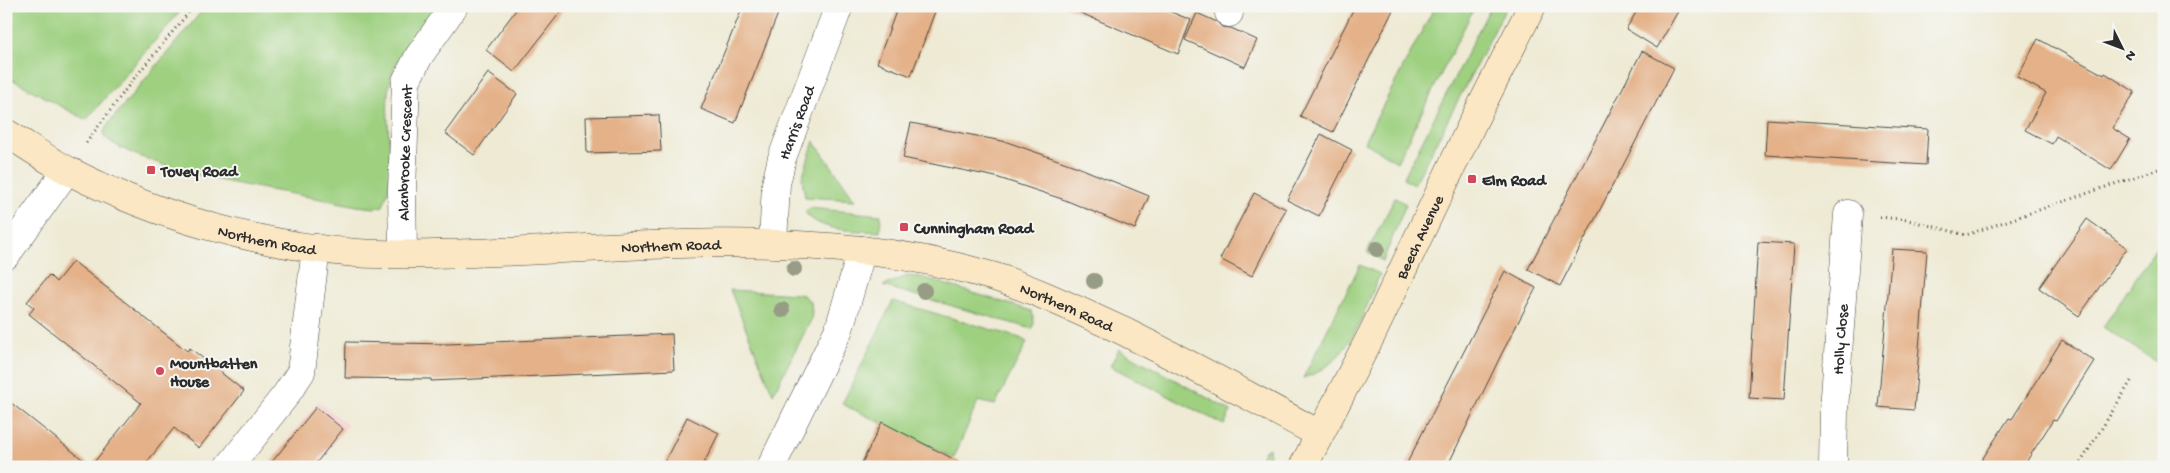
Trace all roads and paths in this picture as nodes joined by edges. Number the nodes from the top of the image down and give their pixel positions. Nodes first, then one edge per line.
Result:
1 (194, 6) edge
2 (454, 6) edge
3 (840, 6) edge
4 (1532, 6) edge
5 (6, 133) edge
6 (2164, 167) edge
7 (66, 170) junction
8 (1848, 214) joint
9 (773, 243) junction
10 (316, 248) junction
11 (862, 250) junction
12 (403, 254) junction
13 (6, 255) edge
14 (2131, 382) dead end
15 (1319, 434) junction
16 (229, 467) edge
17 (771, 467) edge
18 (1303, 467) edge
19 (1833, 467) edge
20 (2078, 467) edge

1 - 7 path
2 - 12 street, Alanbrooke Crescent
3 - 9 street, Harris Road
4 - 15 street, Beech Avenue
5 - 7 street, Northern Road
6 - 8 path
7 - 10 street, Northern Road
7 - 13 street
8 - 19 street, Holly Close
9 - 11 street, Northern Road
9 - 12 street, Northern Road
10 - 12 street, Northern Road
10 - 16 street
11 - 15 street, Northern Road
11 - 17 street
14 - 20 path
15 - 18 street, Beech Avenue

